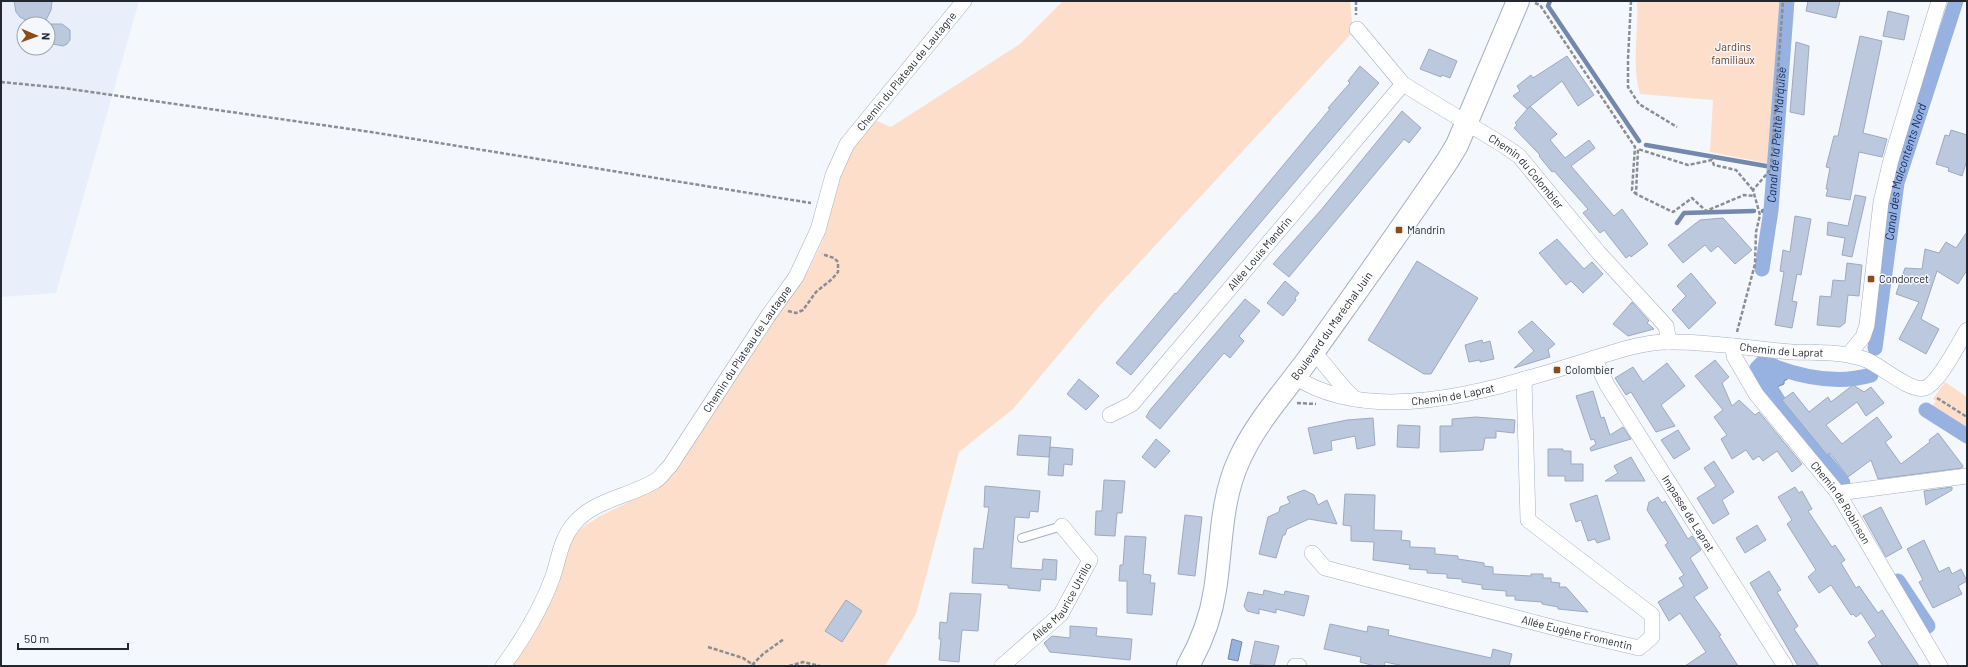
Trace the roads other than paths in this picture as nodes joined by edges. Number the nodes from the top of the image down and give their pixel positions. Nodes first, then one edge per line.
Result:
1 (964, 1) edge
2 (1518, 1) edge
3 (1939, 1) edge
4 (1357, 29) dead end
5 (1402, 84) junction
6 (1465, 123) junction
7 (1967, 330) edge
8 (1669, 342) junction
9 (1733, 346) junction
10 (1313, 352) junction
11 (1849, 354) junction
12 (1594, 358) junction
13 (1295, 377) junction
14 (1524, 379) junction
15 (1354, 398) junction
16 (1110, 415) dead end
17 (1967, 476) edge
18 (1838, 493) junction
19 (1062, 526) joint
20 (1022, 538) dead end
21 (1312, 553) dead end
22 (503, 666) edge
23 (1002, 666) edge
24 (1188, 666) edge
25 (1295, 666) edge
26 (1299, 666) edge
27 (1786, 666) edge
28 (1940, 666) edge

1 - 22 street, Chemin du Plateau de Lautagne
2 - 6 main road, Boulevard du Maréchal Juin
3 - 11 street
4 - 5 street, Chemin du Colombier
5 - 6 street, Chemin du Colombier
5 - 16 street, Allée Louis Mandrin
6 - 8 street, Chemin du Colombier
6 - 10 main road, Boulevard du Maréchal Juin
7 - 11 street, Chemin de Laprat
8 - 9 street, Chemin de Laprat
8 - 12 street, Chemin de Laprat
9 - 11 street, Chemin de Laprat
9 - 18 street, Chemin de Robinson
10 - 13 main road, Boulevard du Maréchal Juin
10 - 15 street
12 - 14 street, Chemin de Laprat
12 - 27 street, Impasse de Laprat
13 - 15 street, Chemin de Laprat
13 - 24 main road, Boulevard du Maréchal Juin
14 - 15 street, Chemin de Laprat
14 - 21 street, Allée Eugène Fromentin
17 - 18 street
18 - 28 street, Chemin de Robinson
19 - 20 lane, Allée Maurice Utrillo
19 - 23 street, Allée Maurice Utrillo
25 - 26 street

